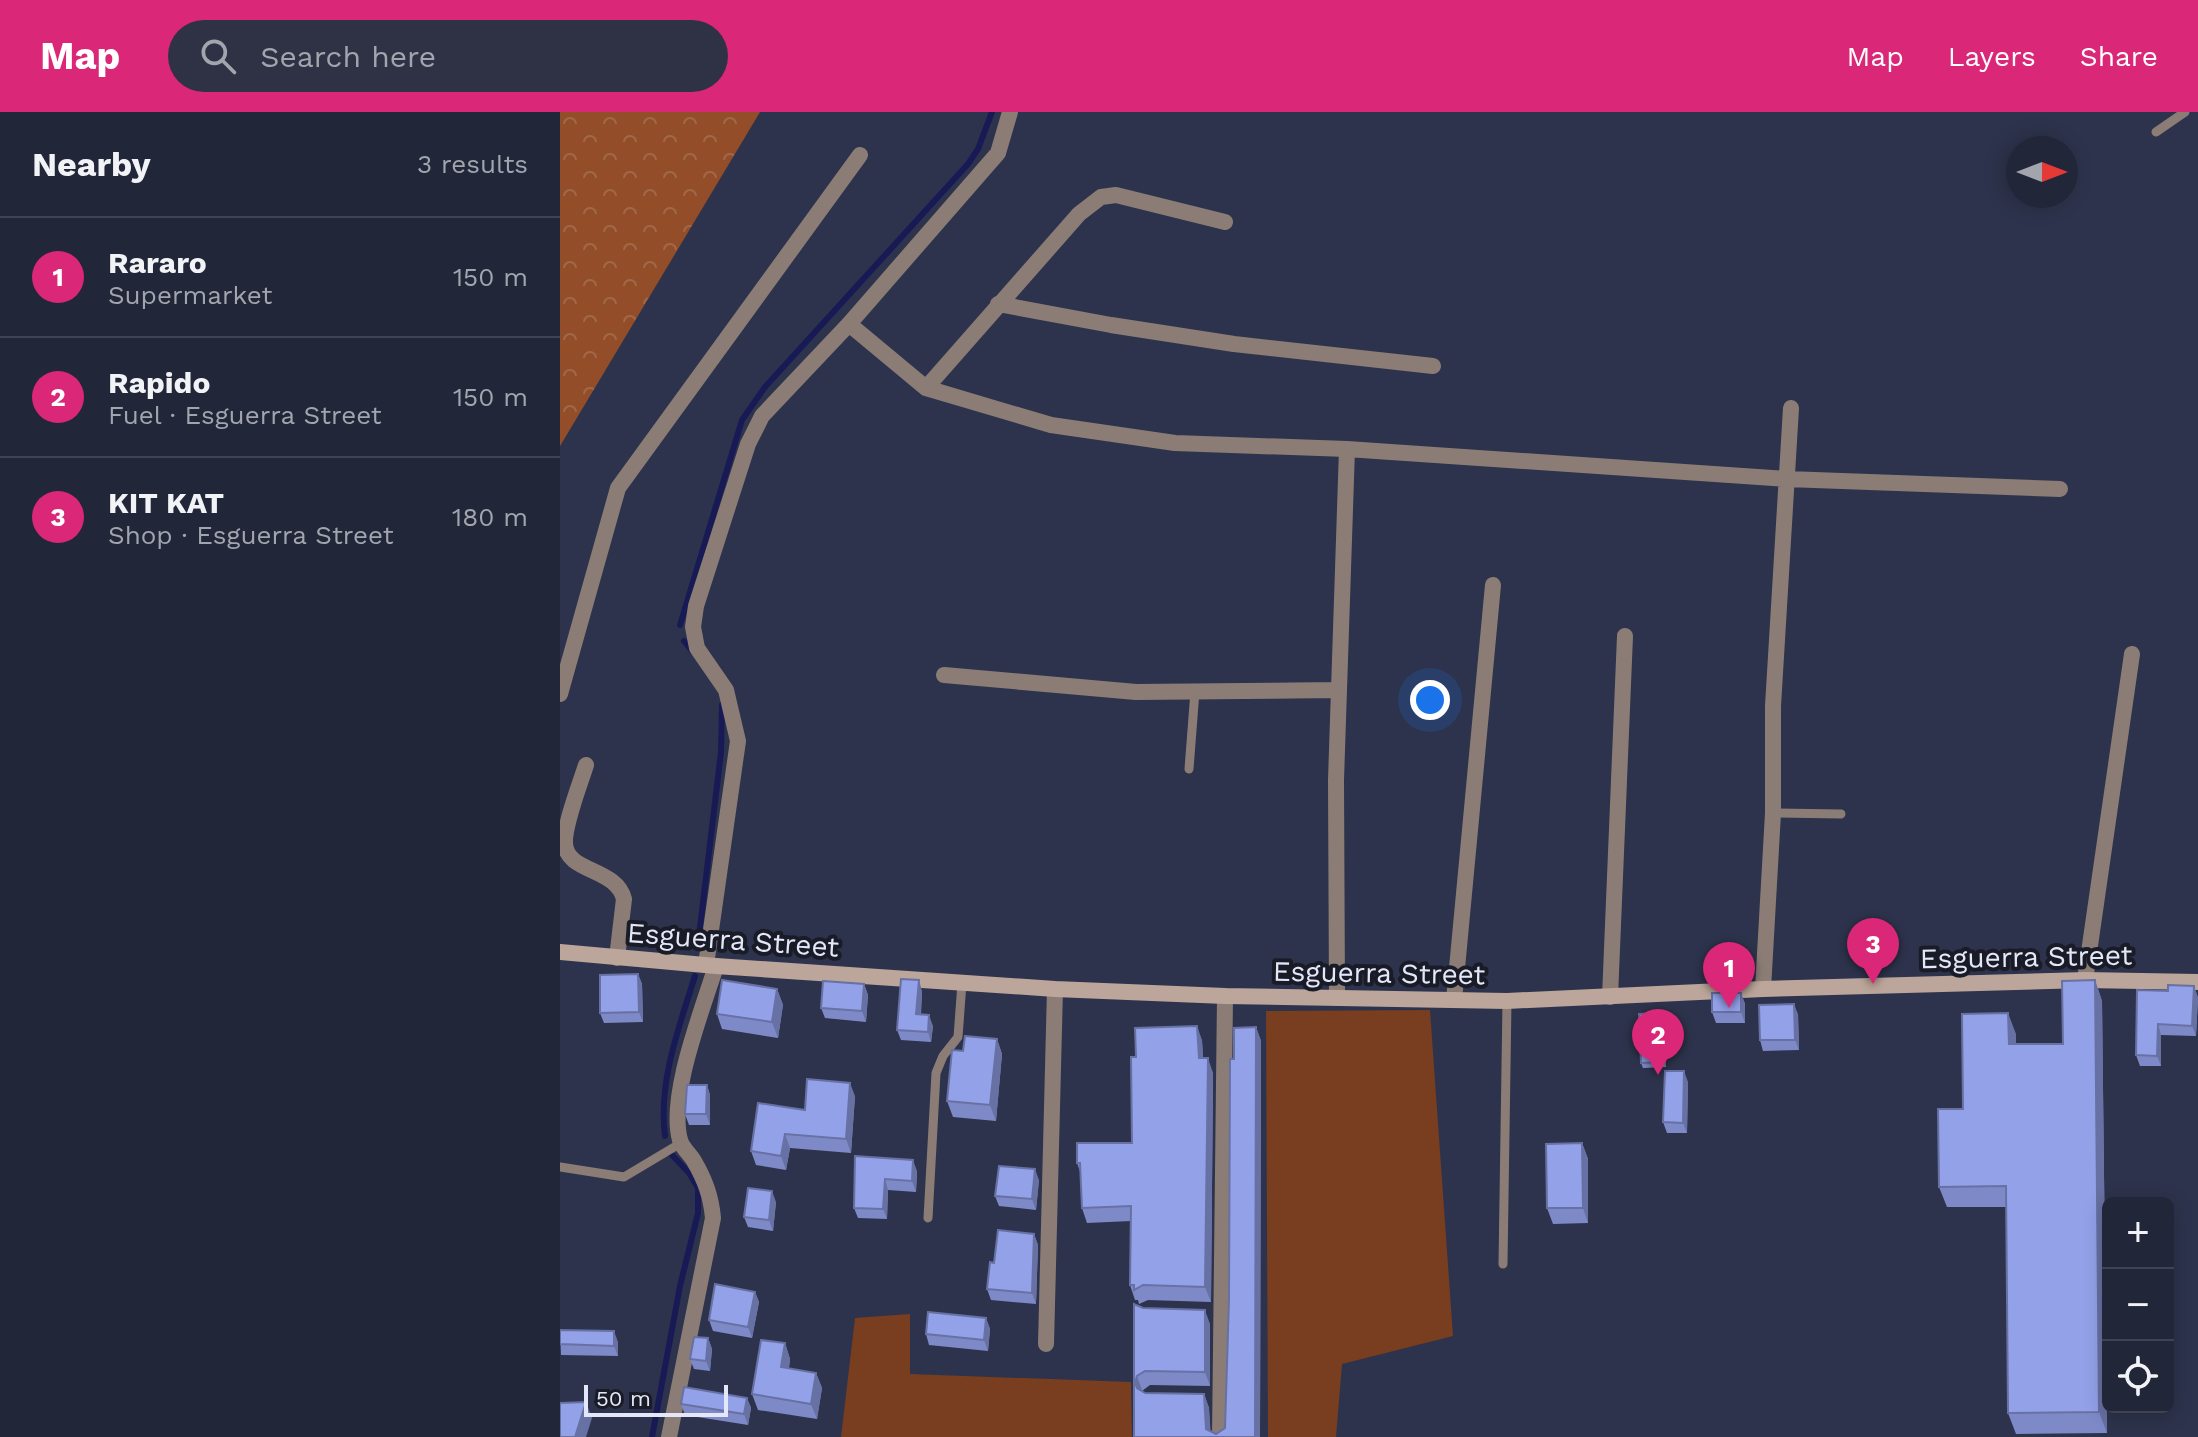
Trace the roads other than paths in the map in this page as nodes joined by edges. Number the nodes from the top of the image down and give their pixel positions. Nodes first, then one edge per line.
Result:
1 (1010, 112) edge
2 (2185, 112) edge
3 (2156, 132) dead end
4 (860, 155) dead end
5 (1225, 222) dead end
6 (998, 304) junction
7 (849, 324) junction
8 (1433, 366) dead end
9 (926, 388) junction
10 (1791, 408) dead end
11 (1347, 449) junction
12 (1787, 479) junction
13 (2060, 489) dead end
14 (1493, 585) dead end
15 (1625, 636) dead end
16 (2132, 654) dead end
17 (944, 675) dead end
18 (1339, 690) junction
19 (1195, 691) junction
20 (560, 694) edge
21 (586, 765) dead end
22 (1189, 769) dead end
23 (1773, 813) junction
24 (1841, 814) dead end
25 (560, 952) edge
26 (617, 958) junction
27 (711, 966) junction
28 (2085, 980) junction
29 (2198, 982) edge
30 (962, 983) junction
31 (1055, 989) junction
32 (1763, 989) junction
33 (1225, 996) junction
34 (1610, 997) junction
35 (1337, 998) junction
36 (1454, 1000) junction
37 (1507, 1001) junction
38 (681, 1143) junction
39 (560, 1167) edge
40 (928, 1218) dead end
41 (1503, 1264) dead end
42 (1046, 1344) dead end
43 (669, 1437) edge
44 (1220, 1437) edge

1 - 7 street
2 - 3 lane
4 - 20 street
5 - 6 street
6 - 8 street
6 - 9 street
7 - 9 street
7 - 27 street
9 - 11 street
10 - 12 street
11 - 12 street
11 - 18 street
12 - 13 street
12 - 23 street
14 - 36 street
15 - 34 street
16 - 28 street
17 - 19 street
18 - 19 street
18 - 35 street
19 - 22 lane
21 - 26 street
23 - 24 lane
23 - 32 street
25 - 26 main road, Esguerra Street
26 - 27 main road, Esguerra Street
27 - 30 main road, Esguerra Street
27 - 38 street
28 - 29 main road, Esguerra Street
28 - 32 main road, Esguerra Street
30 - 31 main road, Esguerra Street
30 - 40 lane
31 - 33 main road, Esguerra Street
31 - 42 street
32 - 34 main road, Esguerra Street
33 - 35 main road, Esguerra Street
33 - 44 street
34 - 37 main road, Esguerra Street
35 - 36 main road, Esguerra Street
36 - 37 main road, Esguerra Street
37 - 41 lane
38 - 39 lane
38 - 43 street

